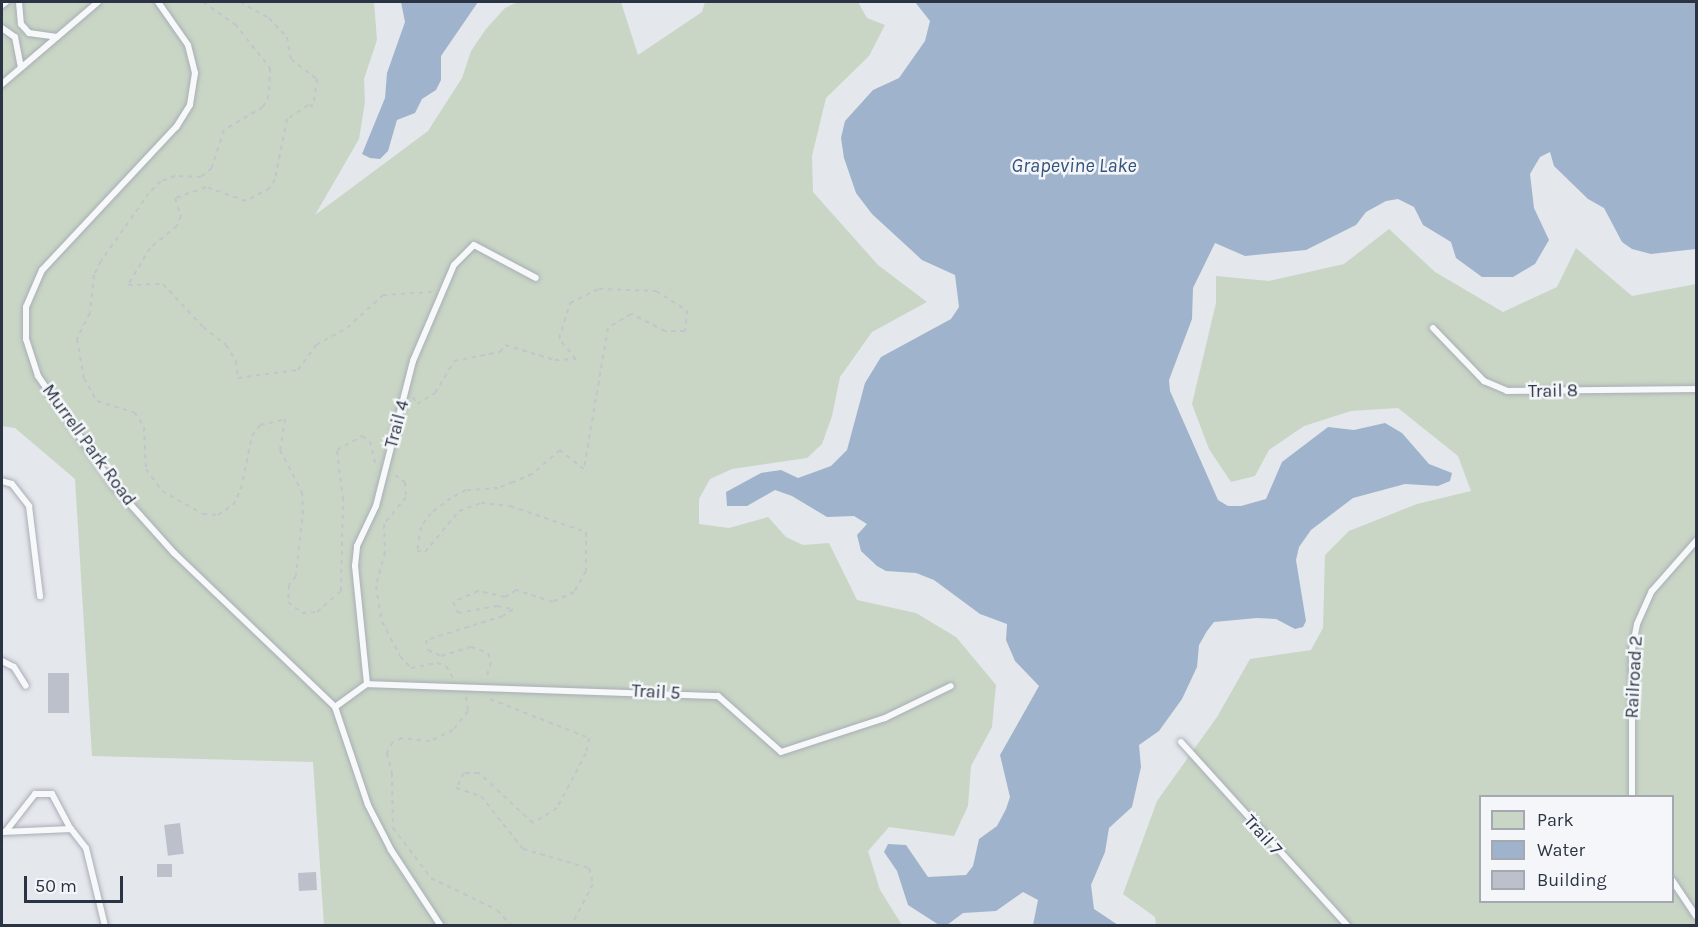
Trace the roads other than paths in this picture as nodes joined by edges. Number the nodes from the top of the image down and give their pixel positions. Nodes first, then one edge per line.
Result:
1 (6, 2) edge
2 (19, 2) edge
3 (98, 2) edge
4 (158, 2) edge
5 (2, 5) edge
6 (2, 28) edge
7 (57, 37) junction
8 (21, 67) junction
9 (2, 84) edge
10 (536, 278) dead end
11 (1433, 328) dead end
12 (1696, 389) edge
13 (2, 481) edge
14 (1696, 542) edge
15 (40, 596) dead end
16 (2, 661) edge
17 (367, 684) junction
18 (26, 686) dead end
19 (951, 686) dead end
20 (335, 707) junction
21 (1181, 742) dead end
22 (1632, 795) edge
23 (71, 829) junction
24 (4, 831) edge
25 (1674, 882) edge
26 (1696, 916) edge
27 (105, 926) edge
28 (441, 926) edge
29 (1348, 926) edge

1 - 5 lane
2 - 7 lane
3 - 7 lane
4 - 20 lane, Murrell Park Road
6 - 8 lane
7 - 8 lane
8 - 9 lane
10 - 17 lane, Trail 4
11 - 12 lane, Trail 8
13 - 15 lane
14 - 22 lane, Railroad 2
16 - 18 lane
17 - 19 lane, Trail 5
17 - 20 lane
20 - 28 lane, Murrell Park Road
21 - 29 lane, Trail 7
23 - 24 lane
23 - 24 lane
23 - 27 lane
25 - 26 lane

